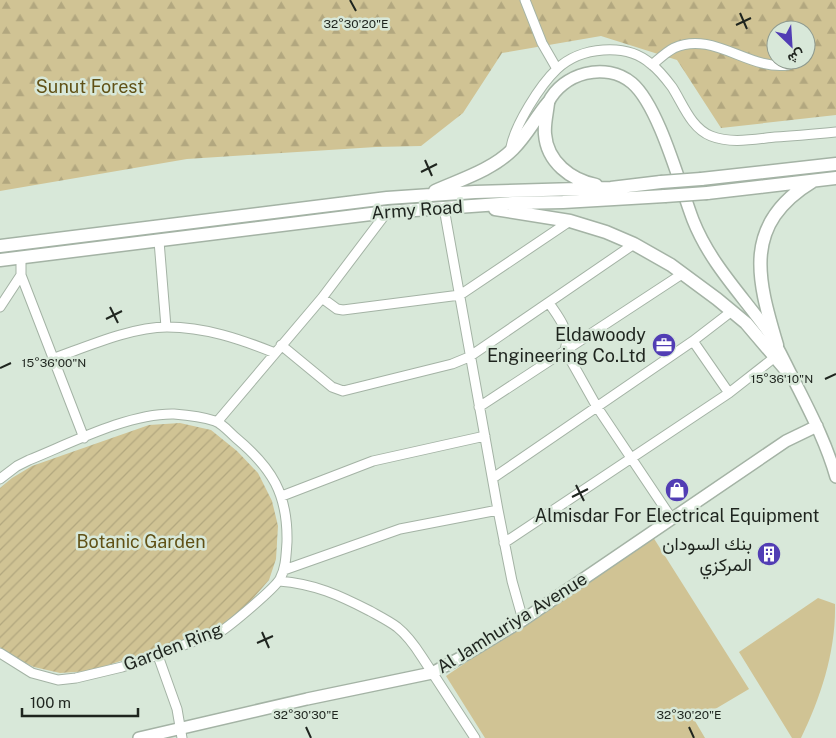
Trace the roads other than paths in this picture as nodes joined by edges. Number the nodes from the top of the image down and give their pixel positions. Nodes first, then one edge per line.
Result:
1 (525, 0) edge
2 (652, 65) junction
3 (766, 65) edge
4 (557, 69) junction
5 (548, 103) junction
6 (836, 132) edge
7 (513, 149) junction
8 (836, 164) edge
9 (836, 178) edge
10 (813, 181) junction
11 (611, 188) junction
12 (426, 195) junction
13 (475, 206) junction
14 (444, 208) junction
15 (387, 212) junction
16 (570, 221) junction
17 (159, 241) junction
18 (634, 244) junction
19 (0, 246) edge
20 (21, 258) junction
21 (0, 260) edge
22 (682, 274) junction
23 (21, 275) junction
24 (460, 294) junction
25 (322, 298) junction
26 (549, 303) junction
27 (0, 307) edge
28 (732, 311) junction
29 (166, 327) junction
30 (693, 341) junction
31 (281, 345) junction
32 (566, 350) junction
33 (776, 351) junction
34 (275, 353) junction
35 (469, 357) junction
36 (52, 359) junction
37 (792, 377) joint
38 (729, 393) junction
39 (479, 407) junction
40 (597, 407) junction
41 (217, 422) junction
42 (817, 426) junction
43 (484, 436) junction
44 (84, 438) junction
45 (632, 459) junction
46 (836, 477) edge
47 (492, 478) junction
48 (0, 479) edge
49 (282, 496) junction
50 (498, 510) junction
51 (672, 519) junction
52 (504, 543) junction
53 (284, 570) junction
54 (279, 581) junction
55 (523, 620) junction
56 (158, 653) junction
57 (3, 655) edge
58 (0, 665) edge
59 (432, 673) junction
60 (181, 733) edge
61 (139, 738) edge
62 (474, 738) edge

1 - 4 street
2 - 3 street
2 - 4 street
2 - 6 street
4 - 7 street
5 - 7 highway
5 - 11 highway
5 - 33 main road
7 - 12 highway
8 - 11 highway, Army Road, bridge
9 - 10 highway, Army Road
10 - 13 highway, Army Road, bridge
10 - 33 highway
11 - 12 highway, Army Road
12 - 19 highway, Army Road
13 - 14 highway, Army Road
13 - 16 highway
14 - 15 highway, Army Road
14 - 24 street
15 - 17 highway, Army Road
15 - 25 street
16 - 18 highway
16 - 24 street
17 - 20 highway, Army Road
17 - 29 street
18 - 22 highway
18 - 26 street
20 - 21 highway, Army Road
20 - 23 street
22 - 28 highway
22 - 32 street
23 - 27 street
23 - 36 street
24 - 25 street
24 - 35 street
25 - 31 street
26 - 32 street
26 - 35 street
28 - 30 street
28 - 33 highway
29 - 34 street
29 - 36 street
30 - 38 street
30 - 40 street
31 - 34 street
31 - 35 street
32 - 39 street
32 - 40 street
33 - 37 highway
33 - 38 street
34 - 41 street
35 - 39 street
36 - 44 street
37 - 42 main road
38 - 45 street
39 - 43 street
40 - 45 street
40 - 47 street
41 - 44 street, Garden Ring
41 - 49 street, Garden Ring
42 - 46 main road
42 - 51 main road, Al Jamhuriya Avenue
43 - 47 street
43 - 49 street
44 - 48 street, Garden Ring
45 - 51 street
45 - 52 street
47 - 50 street
49 - 53 street, Garden Ring
50 - 52 street
50 - 53 street
51 - 55 main road, Al Jamhuriya Avenue
52 - 55 street
53 - 54 street, Garden Ring
54 - 56 street, Garden Ring
54 - 59 street
55 - 59 main road, Al Jamhuriya Avenue
56 - 57 street, Garden Ring
56 - 60 street
57 - 58 street
59 - 60 main road, Al Jamhuriya Avenue
59 - 62 street
60 - 61 main road, Al Jamhuriya Avenue

